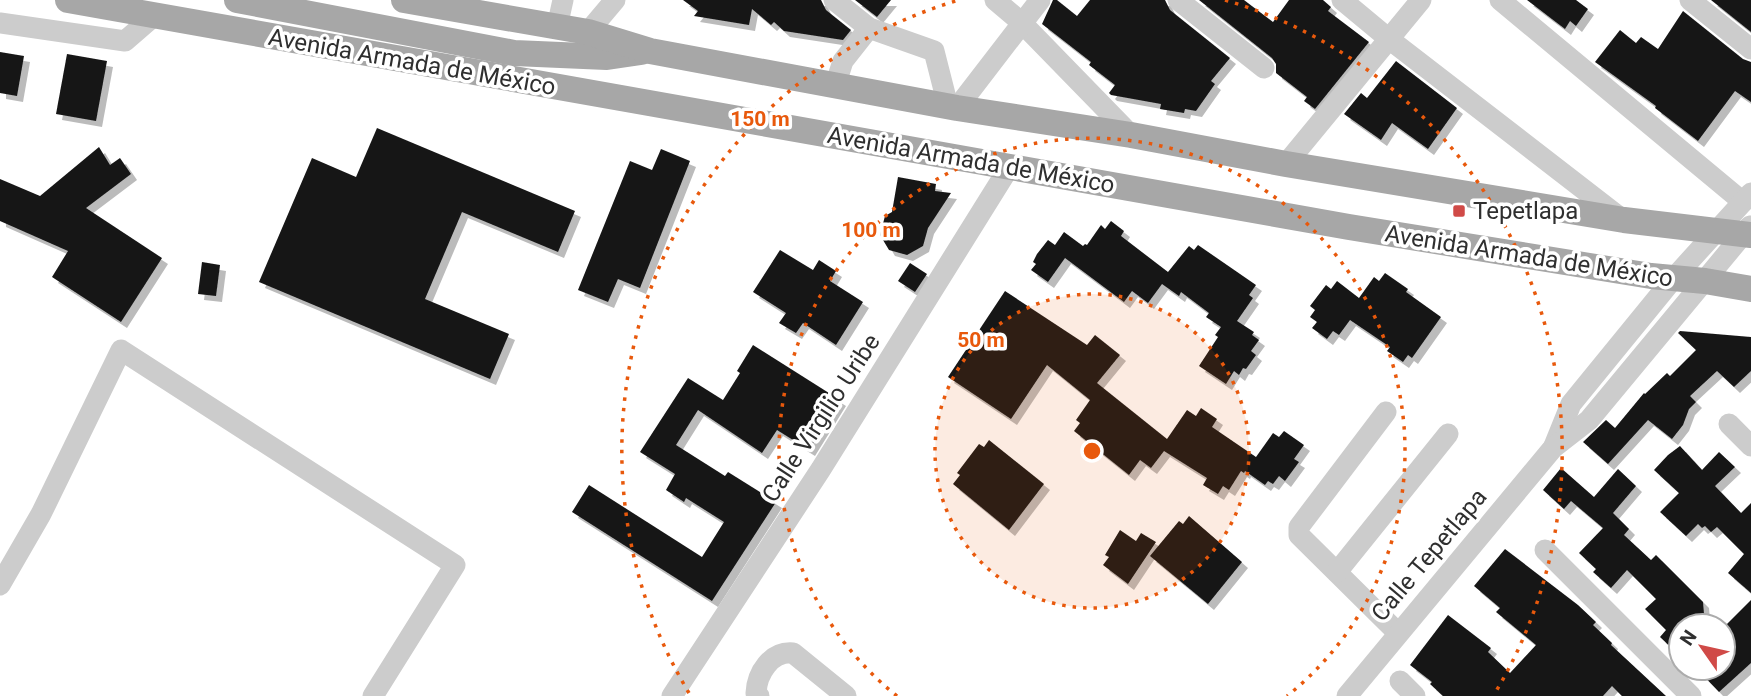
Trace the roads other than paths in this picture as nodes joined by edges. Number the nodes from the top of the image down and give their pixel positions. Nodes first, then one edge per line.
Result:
1 (68, 0) edge
2 (237, 0) edge
3 (563, 0) edge
4 (615, 0) edge
5 (834, 0) edge
6 (995, 0) edge
7 (1040, 0) edge
8 (1178, 0) edge
9 (1342, 0) edge
10 (1421, 0) edge
11 (1500, 0) edge
12 (1690, 0) edge
13 (416, 1) edge
14 (155, 15) junction
15 (1021, 22) junction
16 (0, 23) edge
17 (557, 27) junction
18 (869, 28) junction
19 (588, 32) junction
20 (1389, 39) junction
21 (1751, 49) edge
22 (650, 51) junction
23 (1264, 68) dead end
24 (835, 86) junction
25 (953, 107) junction
26 (1131, 135) junction
27 (1286, 164) junction
28 (1010, 166) junction
29 (1747, 197) edge
30 (1624, 220) junction
31 (1741, 231) edge
32 (1674, 279) junction
33 (1705, 281) junction
34 (1751, 289) edge
35 (1386, 412) dead end
36 (1729, 424) dead end
37 (1448, 434) dead end
38 (1751, 446) edge
39 (1553, 448) junction
40 (1545, 550) dead end
41 (1337, 572) junction
42 (0, 585) edge
43 (1398, 633) junction
44 (757, 695) edge
45 (373, 696) edge
46 (672, 696) edge
47 (846, 696) edge
48 (1347, 696) edge
49 (1691, 696) edge

1 - 14 main road, Avenida Armada de México
2 - 22 main road
3 - 17 street
4 - 19 street
5 - 18 street
6 - 15 street
7 - 15 street
8 - 23 street
9 - 20 street
10 - 20 street
11 - 29 street
12 - 21 street
13 - 17 main road, Avenida Armada de México
14 - 16 street
14 - 28 main road, Avenida Armada de México
15 - 25 street
15 - 26 street
17 - 19 main road, Avenida Armada de México
18 - 24 street
18 - 25 street
19 - 22 main road, Avenida Armada de México
20 - 27 street
20 - 30 street
22 - 24 main road, Avenida Armada de México
24 - 25 main road, Avenida Armada de México
25 - 26 main road, Avenida Armada de México
26 - 27 main road, Avenida Armada de México
27 - 30 main road, Avenida Armada de México
28 - 32 main road, Avenida Armada de México
28 - 46 street, Calle Virgilio Uribe
29 - 31 street, Calle Tepetlapa
30 - 31 main road, Avenida Armada de México
31 - 32 street, Calle Tepetlapa
31 - 33 street, Calle Tepetlapa
32 - 33 main road, Avenida Armada de México
32 - 39 street, Calle Tepetlapa
33 - 34 main road, Avenida Armada de México
33 - 39 street, Calle Tepetlapa
35 - 41 street
36 - 38 street
37 - 41 street
39 - 43 street, Calle Tepetlapa
40 - 49 street
41 - 43 street
42 - 45 street
43 - 48 street, Calle Tepetlapa
44 - 47 street

